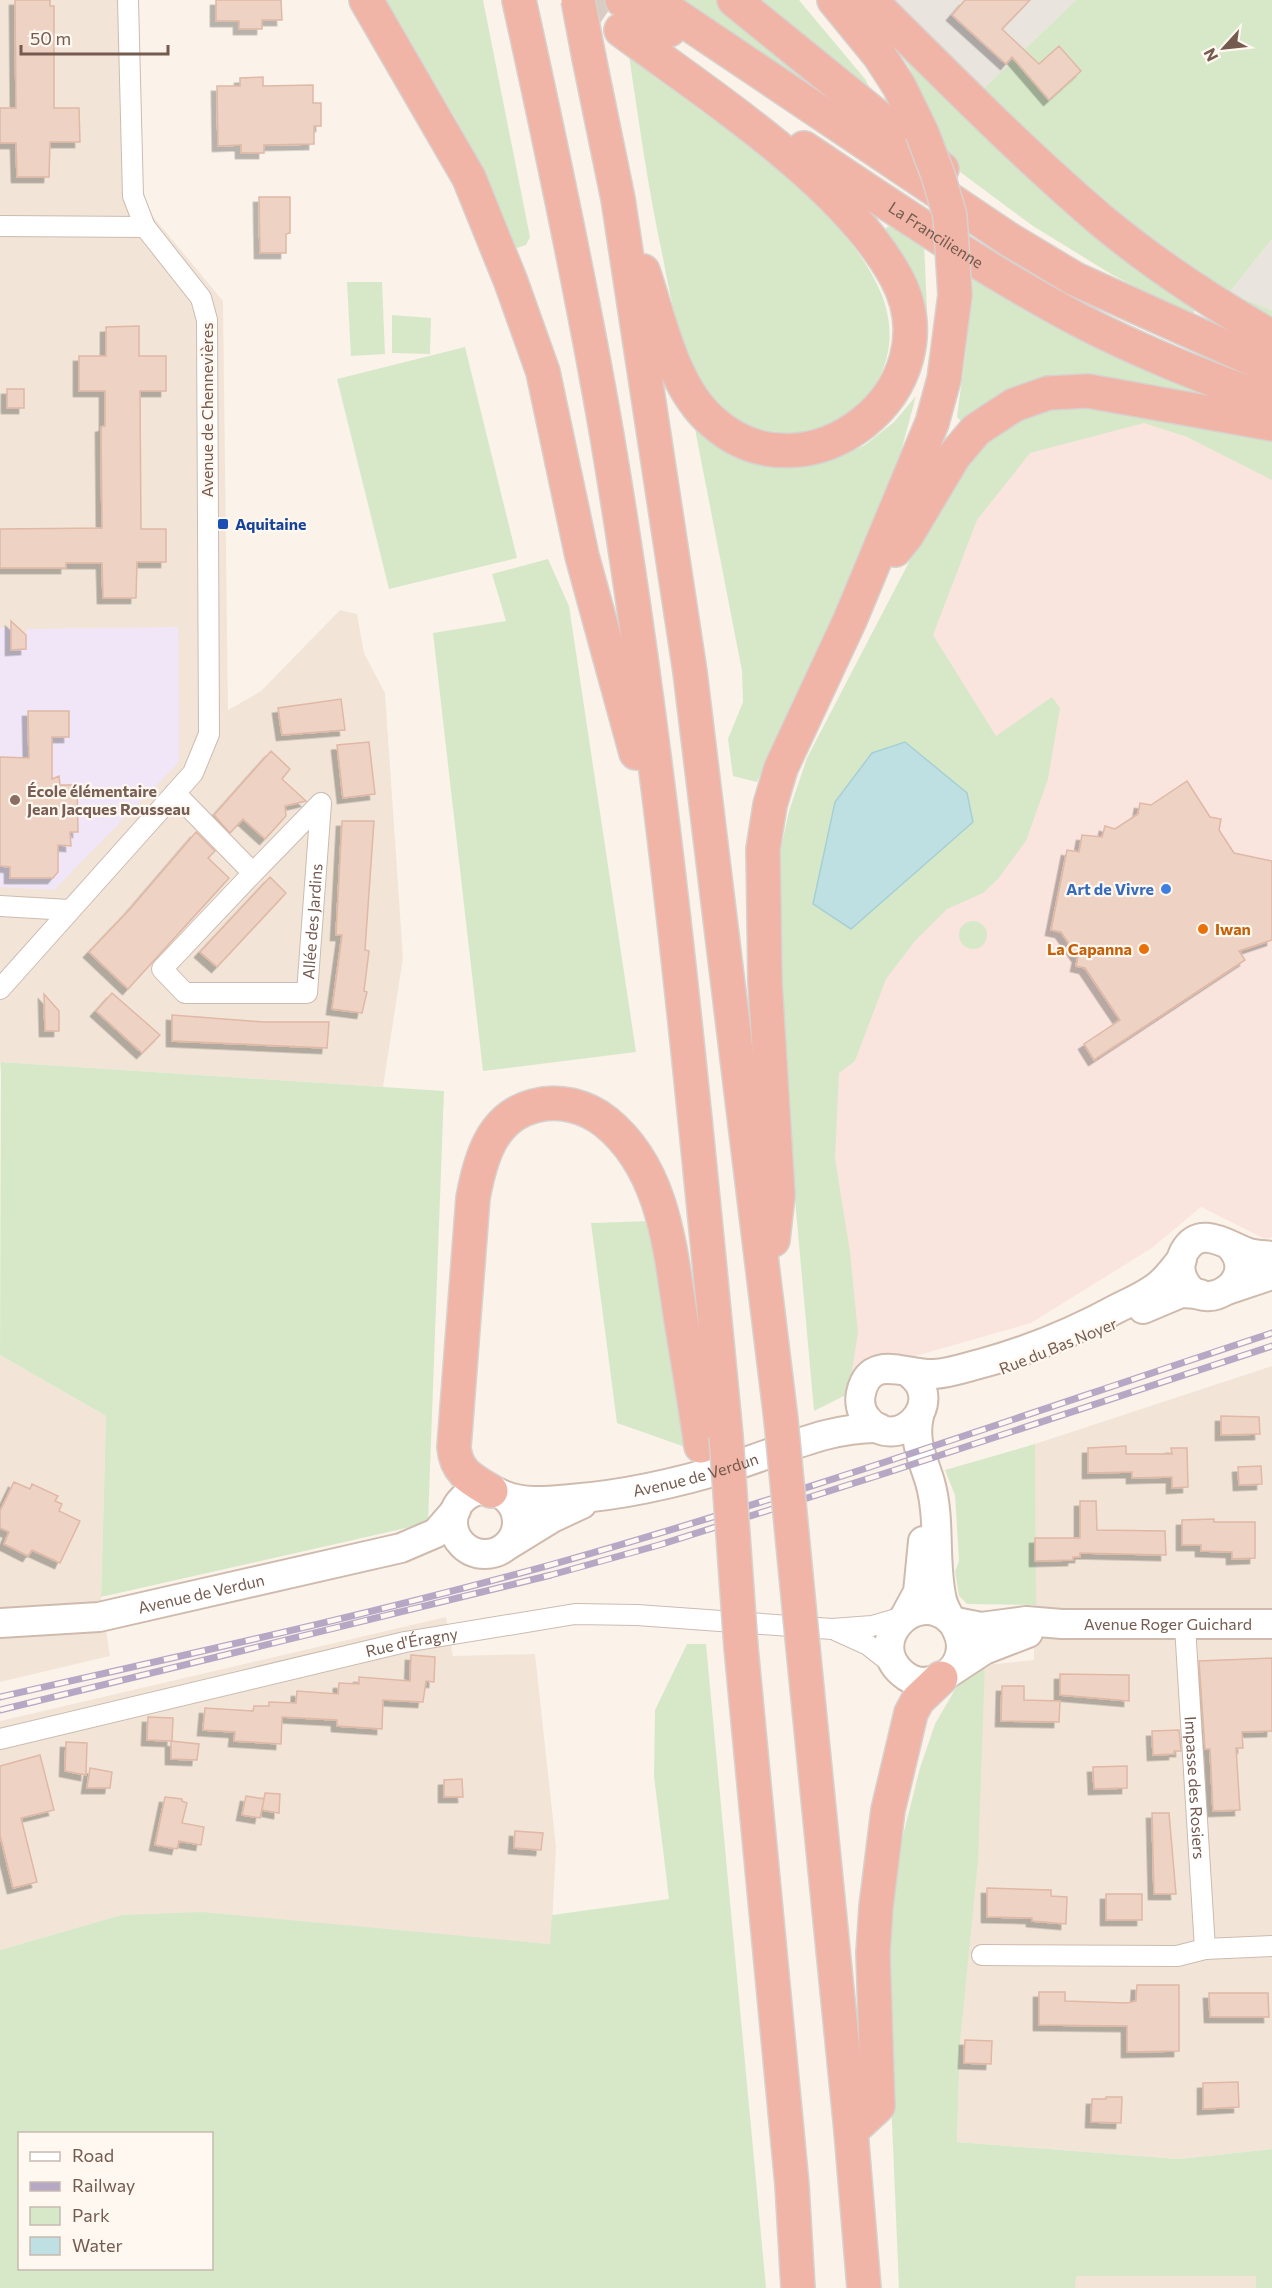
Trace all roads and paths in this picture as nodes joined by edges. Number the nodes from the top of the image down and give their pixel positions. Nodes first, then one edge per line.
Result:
1 (128, 0) edge
2 (366, 0) edge
3 (578, 0) edge
4 (654, 0) edge
5 (734, 0) edge
6 (834, 0) edge
7 (870, 0) edge
8 (520, 7) edge
9 (622, 15) edge
10 (618, 199) junction
11 (0, 226) edge
12 (145, 226) junction
13 (1150, 315) junction
14 (1272, 337) edge
15 (1272, 368) edge
16 (1272, 402) edge
17 (1272, 424) edge
18 (860, 594) junction
19 (175, 793) junction
20 (667, 868) junction
21 (253, 873) junction
22 (0, 906) edge
23 (69, 910) junction
24 (0, 989) edge
25 (1228, 1244) junction
26 (1272, 1256) edge
27 (1182, 1259) junction
28 (1272, 1275) edge
29 (1214, 1292) junction
30 (767, 1293) junction
31 (909, 1373) junction
32 (863, 1388) junction
33 (920, 1415) junction
34 (881, 1429) junction
35 (786, 1432) junction
36 (714, 1441) junction
37 (497, 1493) junction
38 (599, 1497) junction
39 (456, 1510) junction
40 (508, 1545) junction
41 (401, 1548) junction
42 (473, 1552) junction
43 (904, 1617) junction
44 (950, 1620) junction
45 (0, 1623) edge
46 (1062, 1624) junction
47 (1272, 1624) edge
48 (1185, 1626) junction
49 (832, 1629) junction
50 (899, 1671) junction
51 (945, 1676) junction
52 (0, 1739) edge
53 (1272, 1946) edge
54 (1205, 1949) junction
55 (982, 1955) dead end
56 (851, 2131) junction
57 (798, 2288) edge
58 (864, 2288) edge

1 - 12 street, Avenue de Chennevières
2 - 20 highway
3 - 10 highway, bridge
4 - 13 highway
5 - 13 highway
6 - 18 highway, bridge
7 - 14 highway
8 - 20 highway
9 - 10 highway
9 - 16 highway, La Francilienne
10 - 30 highway
11 - 12 street
12 - 19 street, Avenue de Chennevières
13 - 15 highway
17 - 18 highway
18 - 30 highway
19 - 21 street
19 - 23 street
20 - 36 highway
21 - 21 street, Allée des Jardins
22 - 23 street
23 - 24 street
25 - 26 main road
25 - 27 main road
25 - 29 main road
27 - 29 main road
27 - 31 main road, Rue du Bas Noyer
28 - 29 main road, Rue du Bas Noyer
29 - 33 main road, Rue du Bas Noyer
30 - 35 highway
31 - 32 main road
31 - 33 main road
32 - 34 main road
32 - 35 main road, Avenue de Verdun
33 - 34 main road
33 - 44 main road
34 - 35 main road, Avenue de Verdun
34 - 43 main road
35 - 38 main road, Avenue de Verdun
35 - 56 highway, bridge
36 - 37 highway
36 - 57 highway, bridge
37 - 38 main road, Avenue de Verdun
37 - 39 main road
37 - 40 main road
38 - 40 main road, Avenue de Verdun
39 - 41 main road, Avenue de Verdun
39 - 42 main road
40 - 42 main road
41 - 42 main road, Avenue de Verdun
41 - 45 main road, Avenue de Verdun
43 - 44 main road
43 - 49 street, Rue d'Éragny
43 - 50 main road
44 - 46 main road, Avenue Roger Guichard
44 - 51 main road
46 - 48 main road, Avenue Roger Guichard
46 - 51 main road, Avenue Roger Guichard
47 - 48 main road, Avenue Roger Guichard
48 - 54 street, Impasse des Rosiers
49 - 50 street, Rue d'Éragny
49 - 52 street, Rue d'Éragny
50 - 51 main road
51 - 56 highway
53 - 54 street
54 - 55 street
56 - 58 highway

